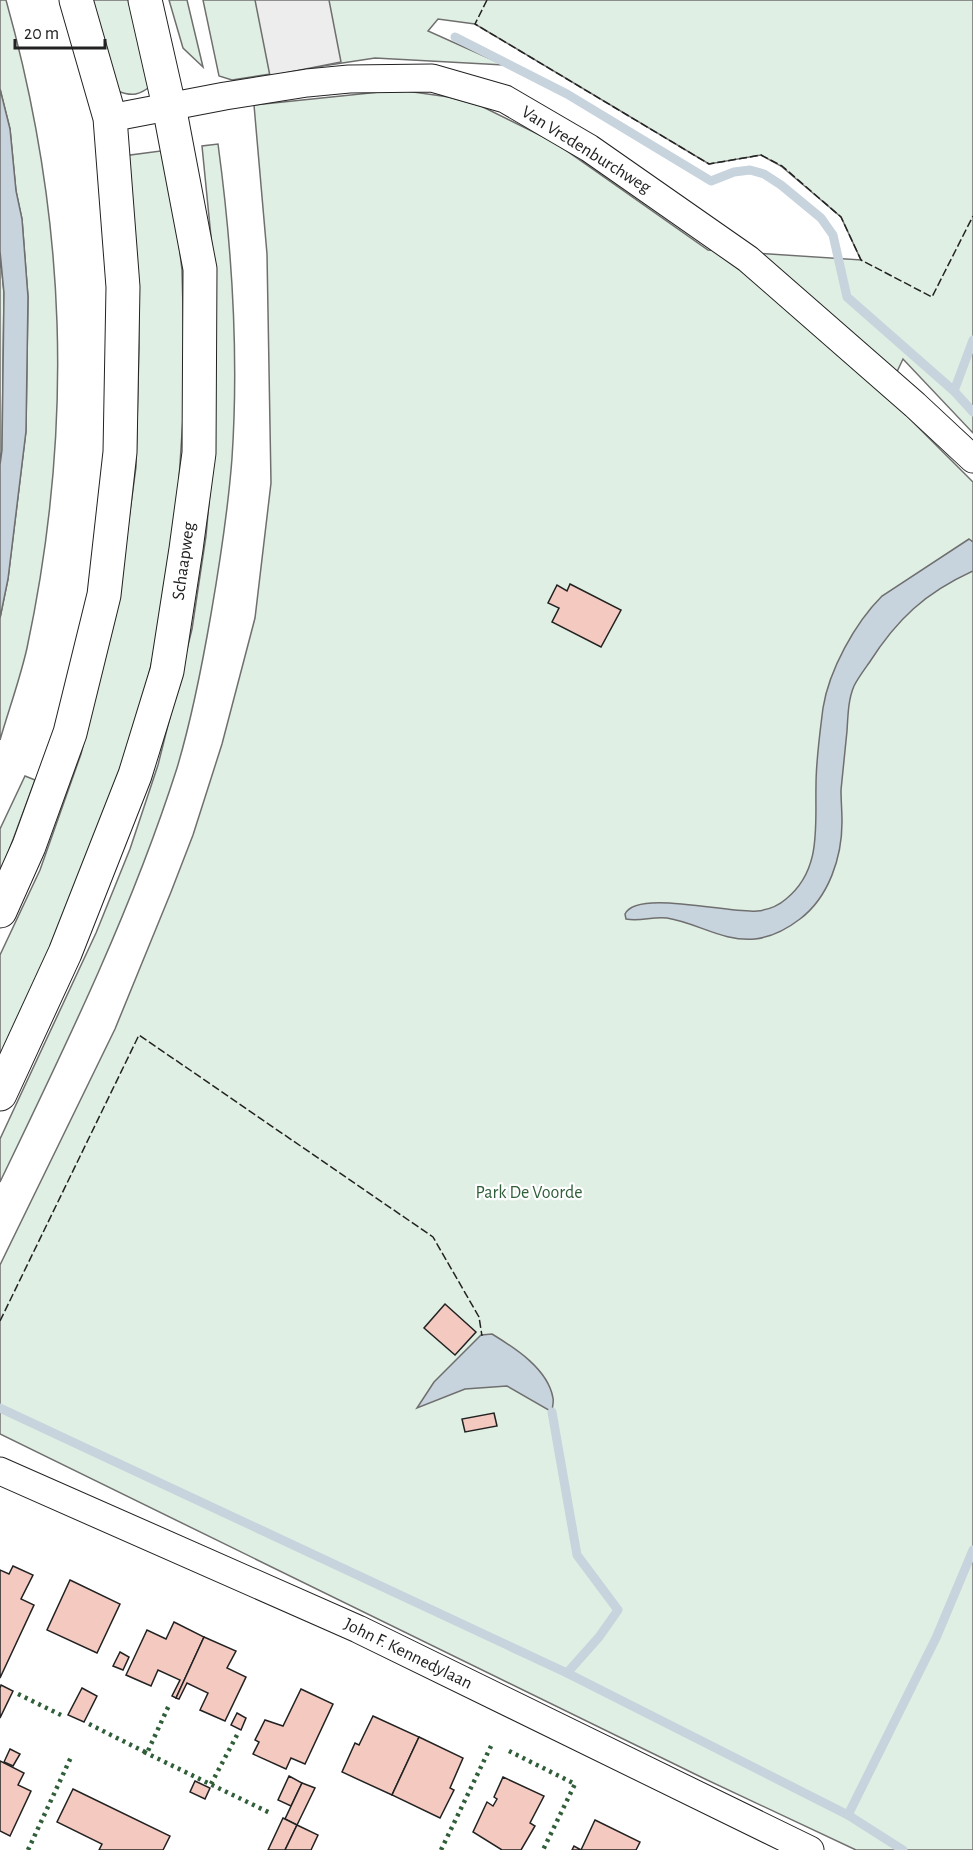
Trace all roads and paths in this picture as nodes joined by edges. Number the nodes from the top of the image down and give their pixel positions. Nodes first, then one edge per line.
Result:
1 (76, 0) edge
2 (145, 0) edge
3 (169, 106) junction
4 (110, 118) junction
5 (973, 459) edge
6 (0, 911) edge
7 (0, 1094) edge
8 (0, 1471) edge
9 (810, 1850) edge

1 - 4 street
2 - 3 street, Schaapweg
3 - 4 street, Van Vredenburchweg
3 - 5 street, Van Vredenburchweg
3 - 7 street, Schaapweg
4 - 6 street
8 - 9 street, John F. Kennedylaan

